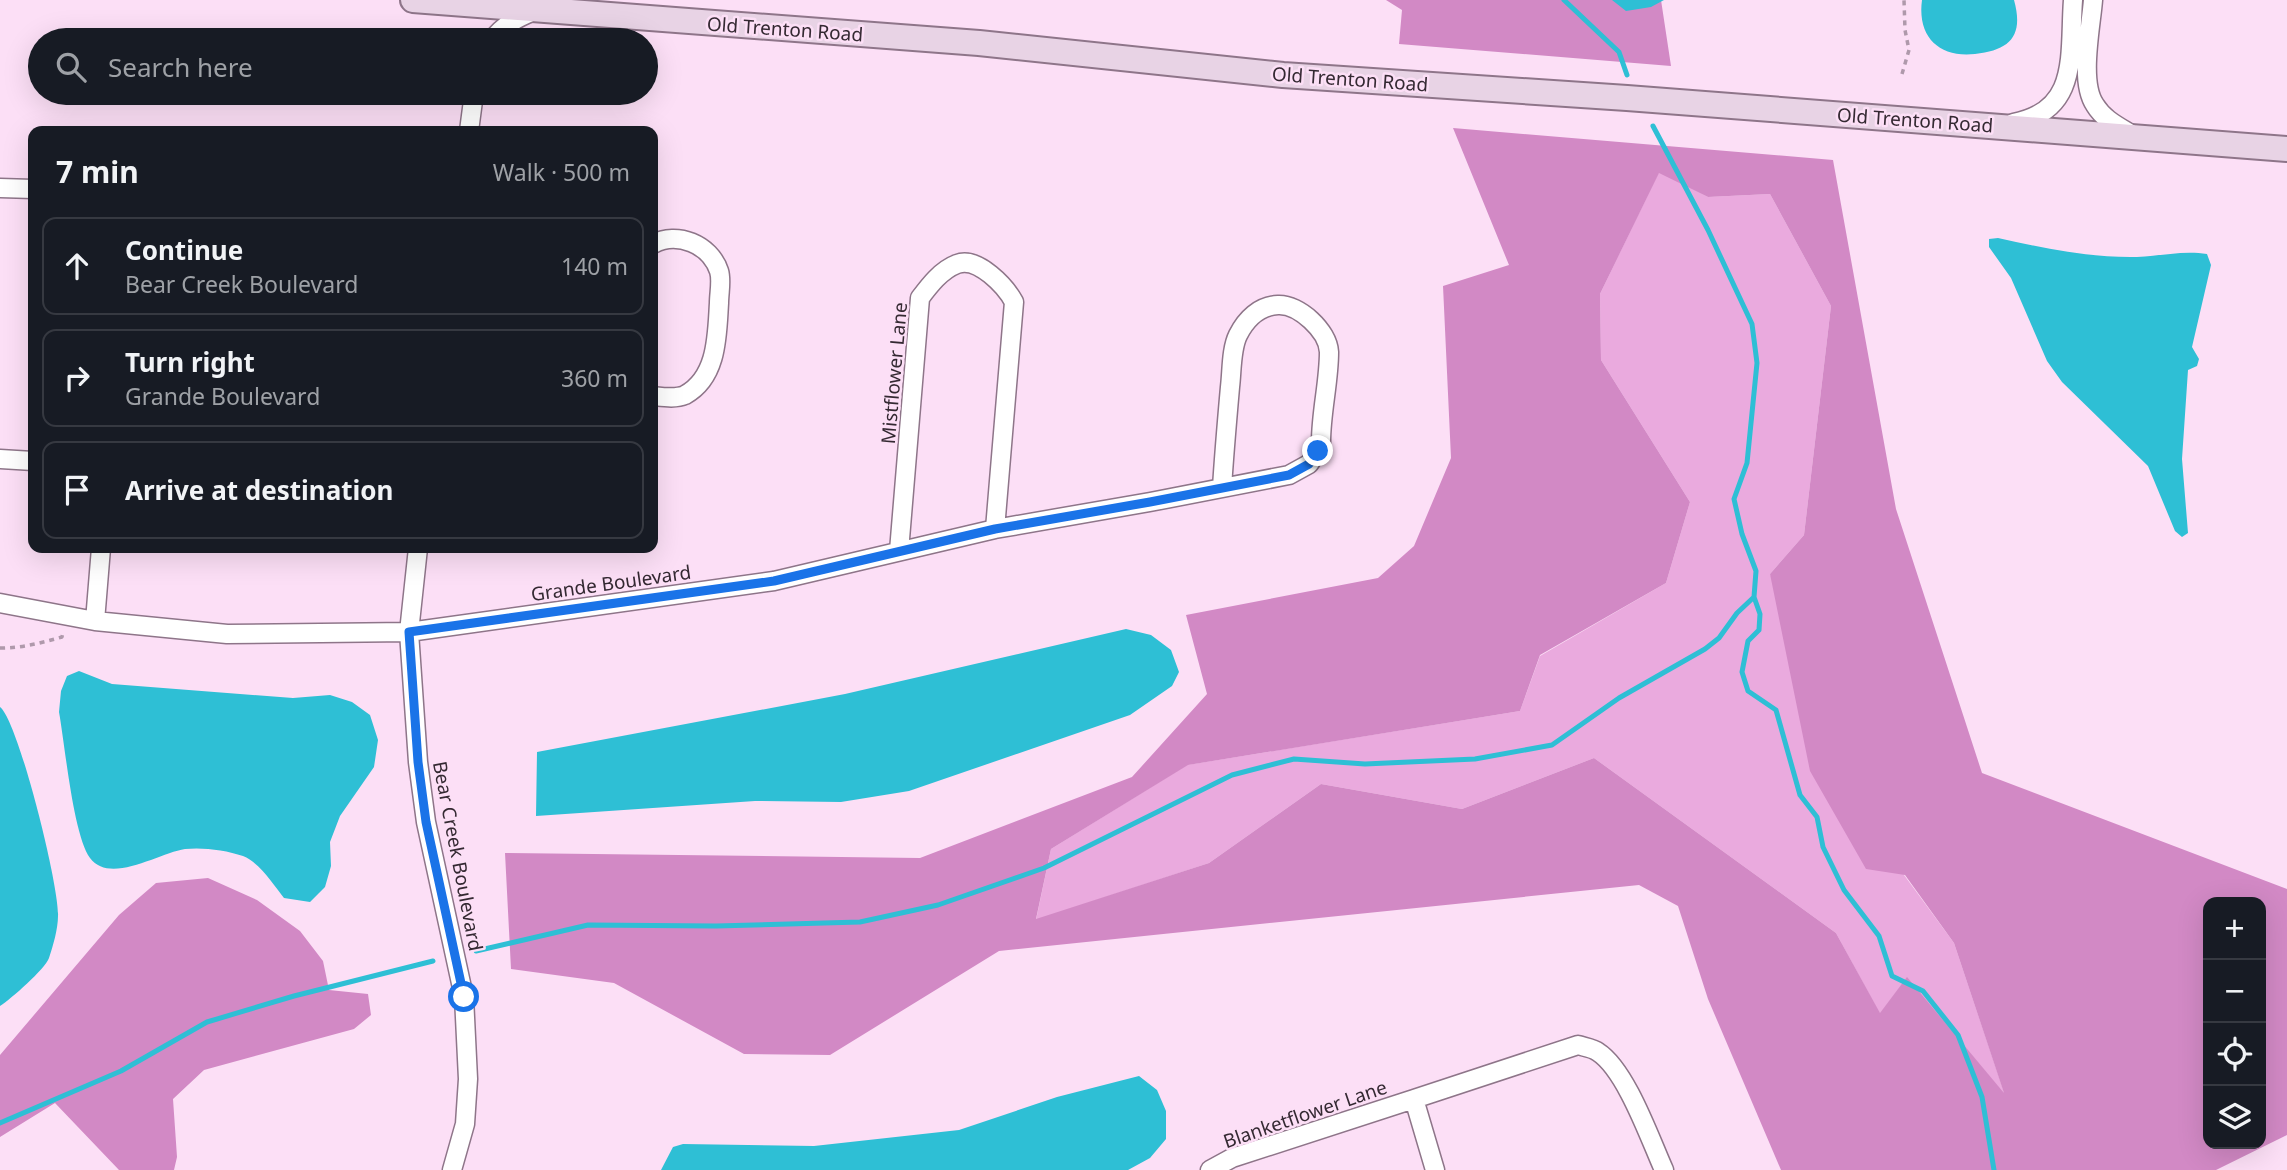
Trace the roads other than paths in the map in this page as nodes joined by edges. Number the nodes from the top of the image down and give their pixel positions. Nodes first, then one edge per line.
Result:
1 (413, 0) edge
2 (2073, 0) edge
3 (2094, 0) edge
4 (536, 10) junction
5 (502, 28) edge
6 (472, 105) edge
7 (470, 126) edge
8 (1994, 126) junction
9 (2137, 138) junction
10 (2287, 149) edge
11 (0, 188) edge
12 (28, 189) edge
13 (658, 241) edge
14 (658, 396) edge
15 (0, 459) edge
16 (28, 461) edge
17 (1222, 488) junction
18 (995, 529) junction
19 (899, 551) junction
20 (101, 553) edge
21 (417, 553) edge
22 (0, 603) edge
23 (95, 621) junction
24 (409, 632) junction
25 (1414, 1100) junction
26 (452, 1170) edge
27 (1210, 1170) edge
28 (1435, 1170) edge
29 (1664, 1170) edge

1 - 4 main road, Old Trenton Road
2 - 8 street
3 - 9 street
4 - 5 street
4 - 8 main road, Old Trenton Road
6 - 7 street
8 - 9 main road, Old Trenton Road
9 - 10 main road, Old Trenton Road
11 - 12 street
13 - 14 street
15 - 16 street
17 - 17 street, Grande Boulevard
17 - 18 street, Grande Boulevard
18 - 19 street, Grande Boulevard
18 - 19 street, Mistflower Lane
19 - 24 street, Grande Boulevard
20 - 23 street
21 - 24 street, Bear Creek Boulevard
22 - 23 street, Grande Boulevard
23 - 24 street, Grande Boulevard
24 - 26 street, Bear Creek Boulevard
25 - 27 street, Blanketflower Lane
25 - 28 street, Blanketflower Lane
25 - 29 street, Blanketflower Lane

